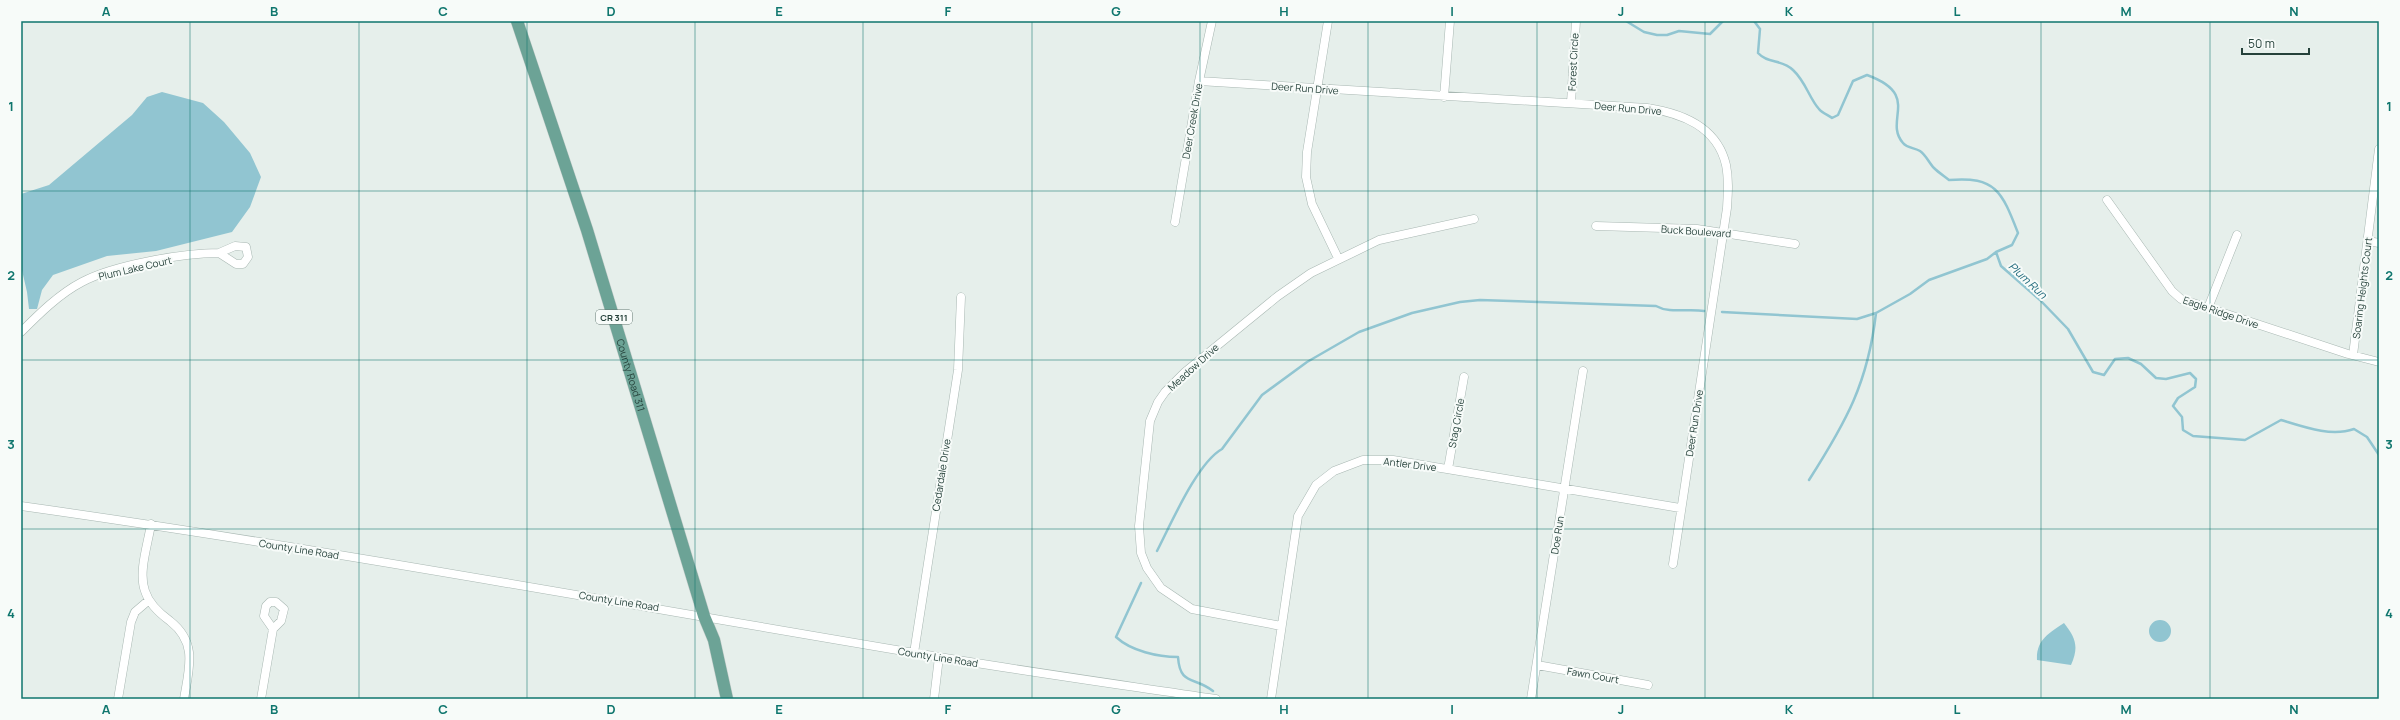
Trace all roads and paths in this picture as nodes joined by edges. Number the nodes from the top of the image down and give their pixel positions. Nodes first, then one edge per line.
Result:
1 (517, 21) edge
2 (1212, 21) edge
3 (1328, 21) edge
4 (1450, 21) edge
5 (1576, 21) edge
6 (1199, 81) junction
7 (1318, 90) junction
8 (1444, 96) junction
9 (1571, 103) junction
10 (2379, 149) edge
11 (2107, 200) dead end
12 (1474, 219) dead end
13 (1175, 222) dead end
14 (1596, 226) dead end
15 (1724, 232) junction
16 (2237, 235) dead end
17 (2368, 241) junction
18 (2379, 243) edge
19 (1795, 244) dead end
20 (219, 253) dead end
21 (1338, 258) junction
22 (961, 297) dead end
23 (2208, 308) junction
24 (21, 332) edge
25 (2353, 355) junction
26 (2379, 362) edge
27 (1583, 372) dead end
28 (1464, 377) dead end
29 (1448, 469) junction
30 (1565, 487) junction
31 (21, 506) edge
32 (1680, 508) junction
33 (151, 524) junction
34 (1673, 564) dead end
35 (150, 600) junction
36 (704, 616) junction
37 (1281, 626) junction
38 (273, 629) dead end
39 (914, 653) junction
40 (939, 657) junction
41 (1537, 665) junction
42 (1648, 685) dead end
43 (118, 699) edge
44 (184, 699) edge
45 (260, 699) edge
46 (727, 699) edge
47 (934, 699) edge
48 (1216, 699) edge
49 (1271, 699) edge
50 (1532, 699) edge

1 - 36 main road, County Road 311 / CR 311
2 - 6 street, Deer Creek Drive
3 - 7 street
4 - 8 street
5 - 9 street, Forest Circle
6 - 7 street, Deer Run Drive
6 - 13 street, Deer Creek Drive
7 - 8 street, Deer Run Drive
7 - 21 street
8 - 9 street, Deer Run Drive
9 - 15 street, Deer Run Drive
10 - 17 street, Soaring Heights Court
11 - 23 street, Eagle Ridge Drive
12 - 21 street, Meadow Drive
14 - 15 street, Buck Boulevard
15 - 19 street, Buck Boulevard
15 - 32 street, Deer Run Drive
16 - 23 street
17 - 18 street
17 - 25 street, Soaring Heights Court
20 - 24 street, Plum Lake Court
21 - 37 street, Meadow Drive
22 - 39 street, Cedardale Drive
23 - 25 street, Eagle Ridge Drive
25 - 26 street, Eagle Ridge Drive
27 - 30 street, Doe Run
28 - 29 street, Stag Circle
29 - 30 street, Antler Drive
29 - 37 street, Antler Drive
30 - 32 street, Antler Drive
30 - 41 street, Doe Run
31 - 33 street, County Line Road
32 - 34 street, Deer Run Drive
33 - 35 street
33 - 36 street, County Line Road
35 - 43 street
35 - 44 street
36 - 39 street, County Line Road
36 - 46 main road, County Road 311
37 - 49 street, Antler Drive
38 - 45 street
39 - 40 street, County Line Road
40 - 47 street
40 - 48 street, County Line Road
41 - 42 street, Fawn Court
41 - 50 street, Doe Run

